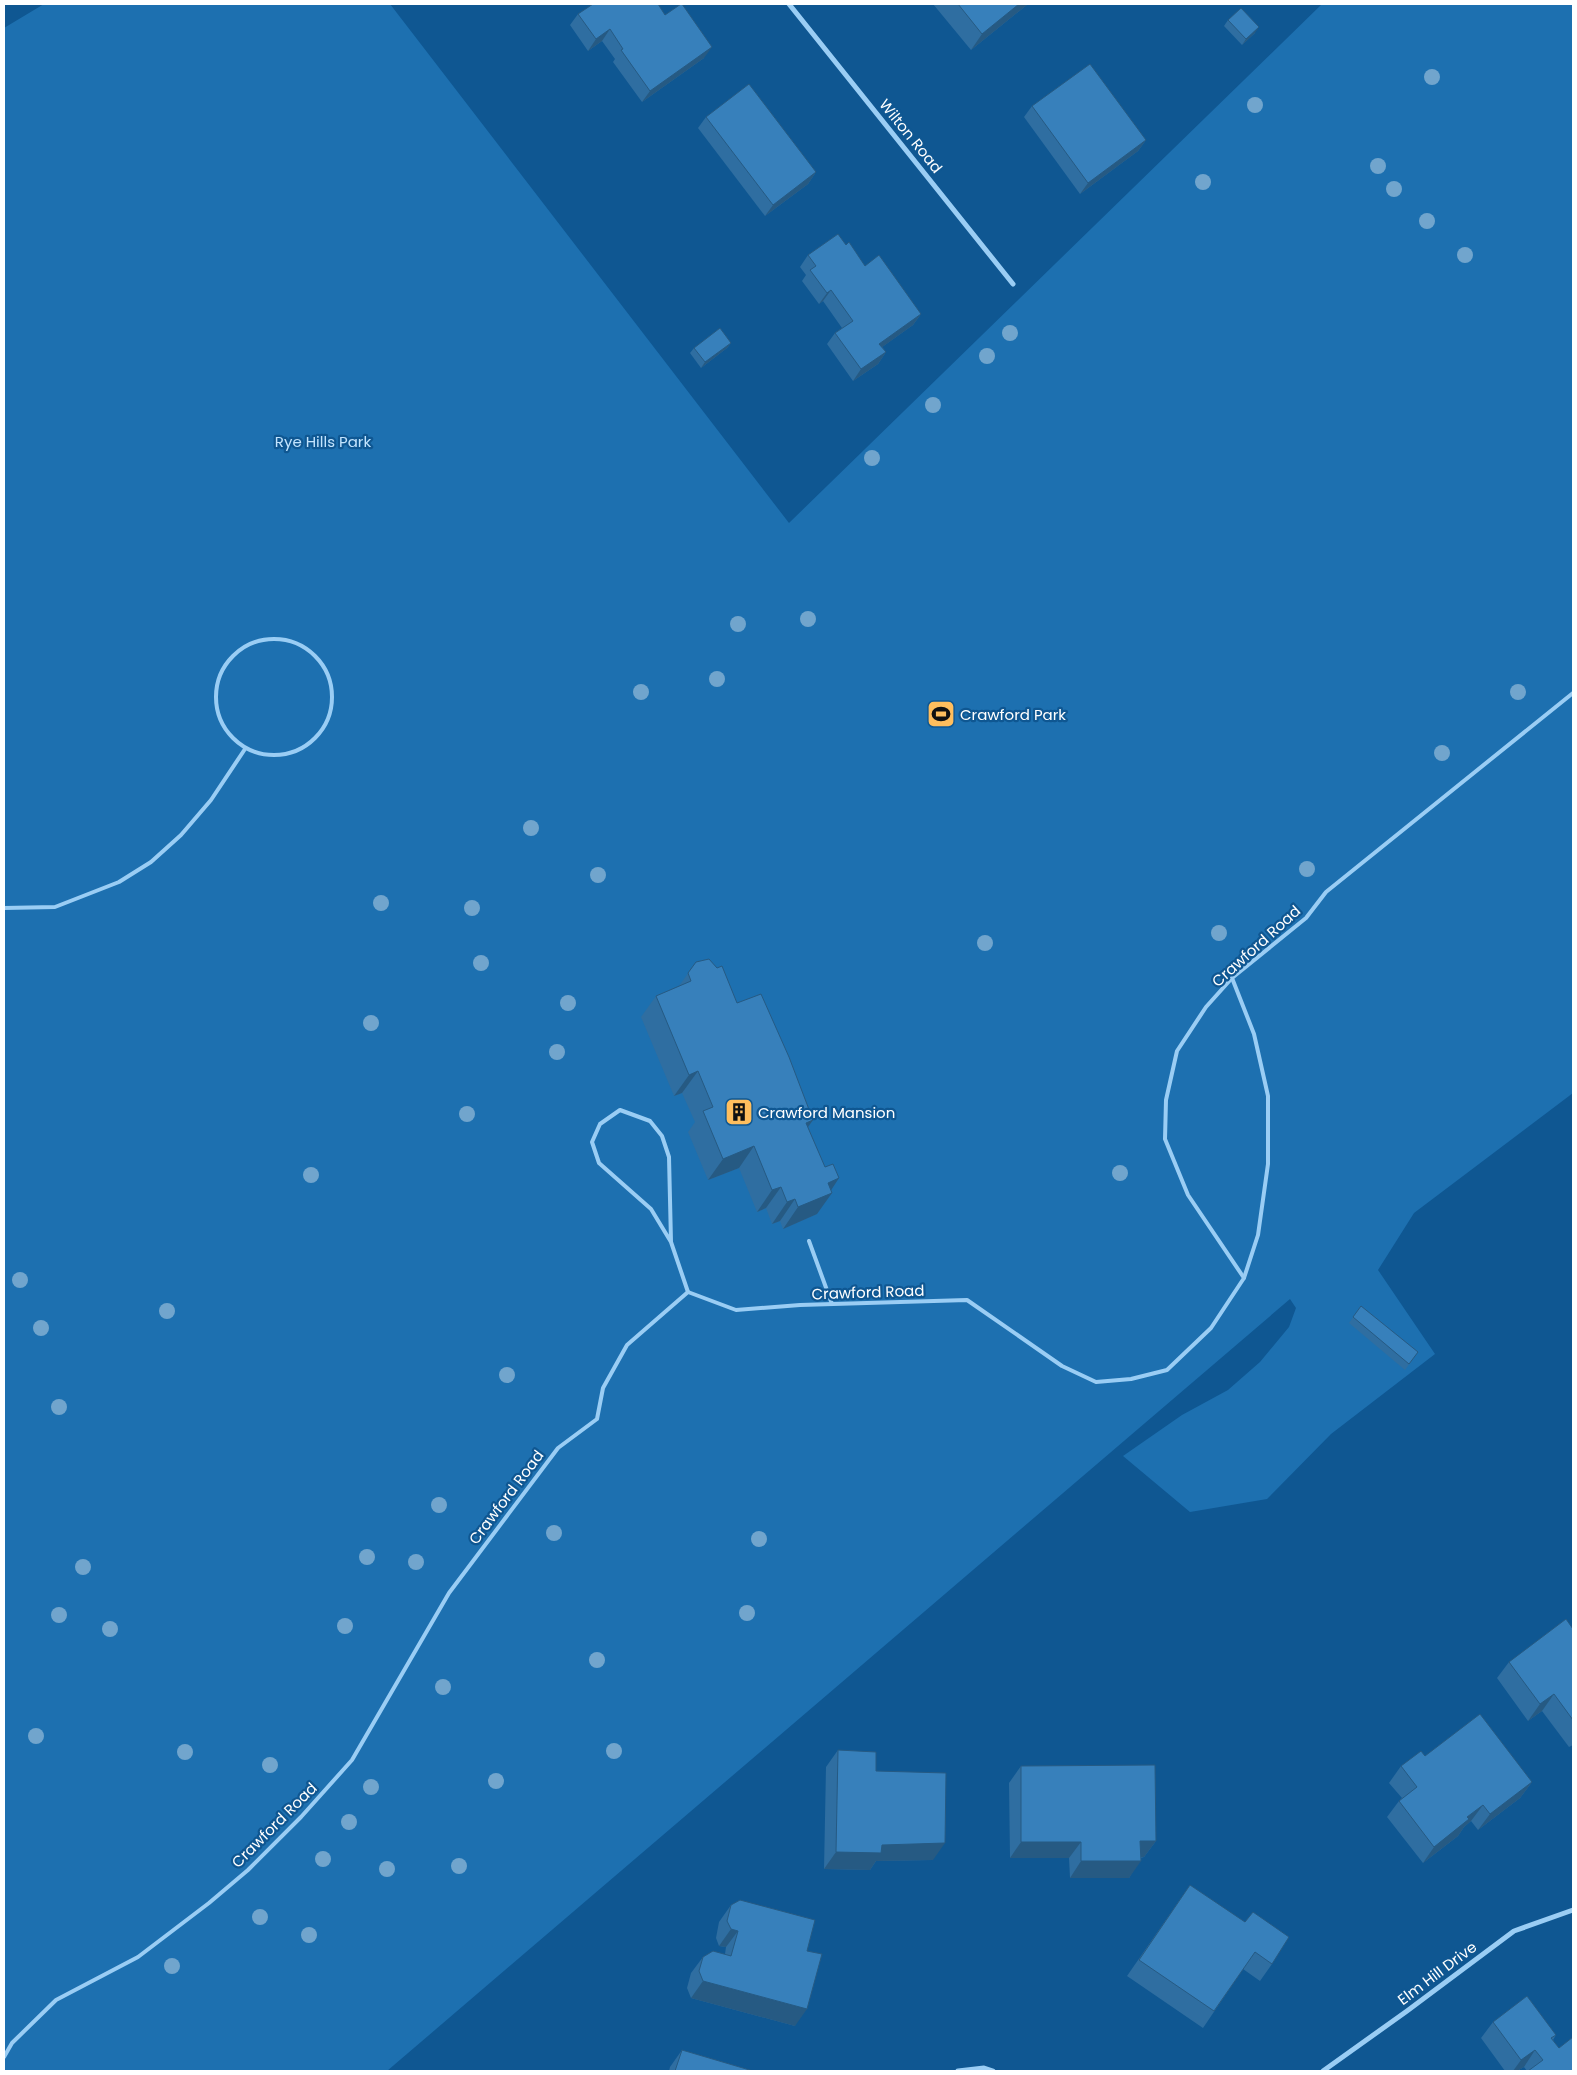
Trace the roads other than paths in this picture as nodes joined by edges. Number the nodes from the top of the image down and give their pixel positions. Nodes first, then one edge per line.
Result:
1 (789, 4) edge
2 (1013, 284) dead end
3 (1573, 693) edge
4 (245, 749) junction
5 (4, 908) edge
6 (1232, 978) junction
7 (809, 1241) edge
8 (671, 1242) junction
9 (1244, 1278) junction
10 (688, 1292) junction
11 (832, 1304) junction
12 (1573, 1910) edge
13 (4, 2057) edge
14 (958, 2071) edge
15 (993, 2071) edge
16 (1323, 2071) edge

1 - 2 street, Wilton Road
3 - 6 lane, Crawford Road
4 - 4 lane
4 - 5 lane
6 - 9 lane
6 - 9 lane, Crawford Road
7 - 11 lane
8 - 8 lane
8 - 10 lane
9 - 11 lane, Crawford Road
10 - 11 lane, Crawford Road
10 - 13 lane, Crawford Road
12 - 16 street, Elm Hill Drive
14 - 15 street

